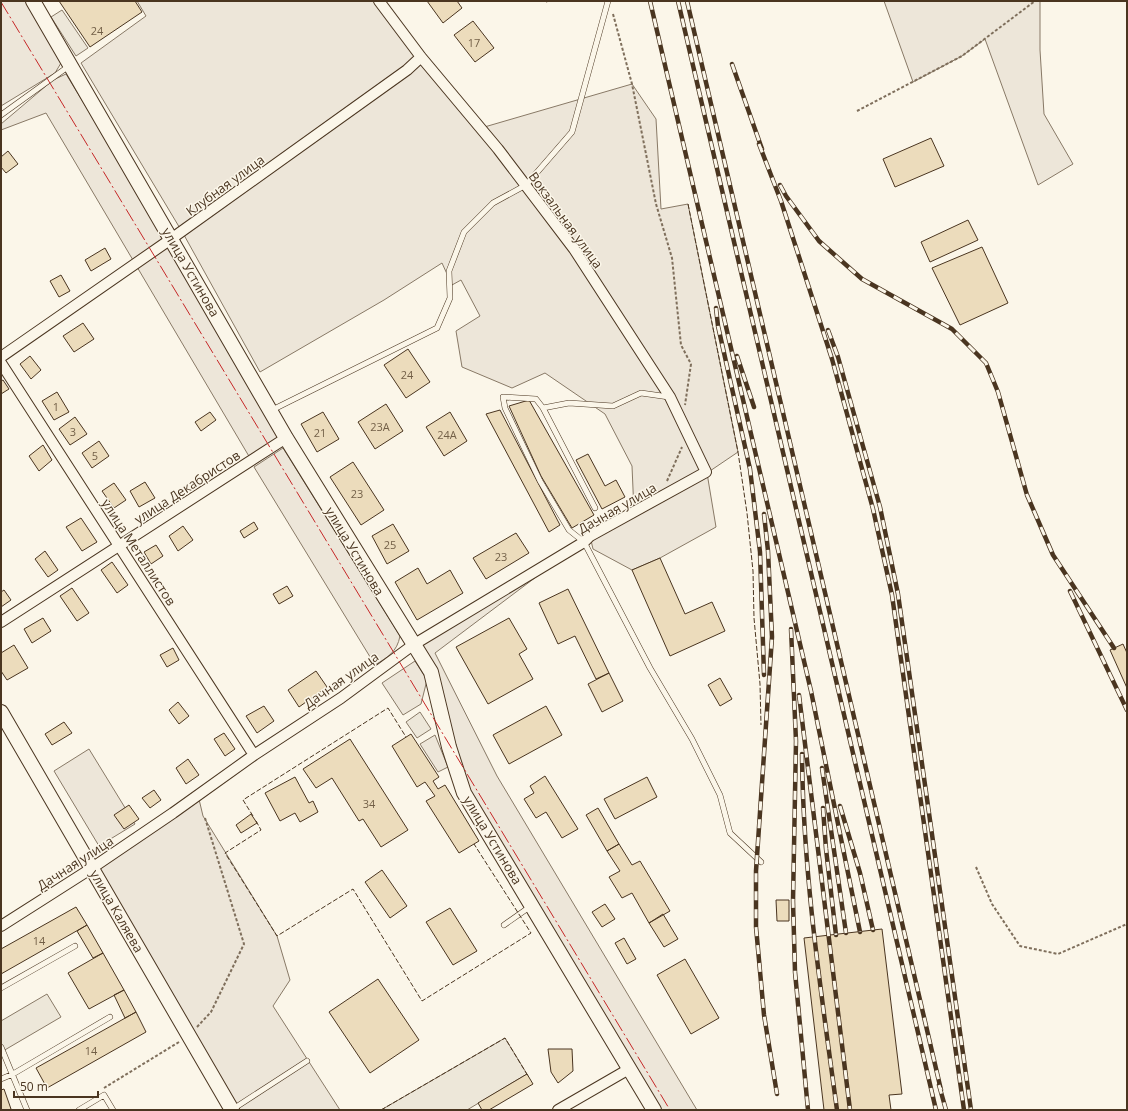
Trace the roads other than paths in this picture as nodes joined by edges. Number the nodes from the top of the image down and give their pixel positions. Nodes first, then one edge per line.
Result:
1 (33, 1) edge
2 (379, 1) edge
3 (608, 1) edge
4 (421, 57) junction
5 (69, 66) junction
6 (1, 115) edge
7 (526, 185) junction
8 (172, 239) junction
9 (1, 357) edge
10 (1, 363) edge
11 (670, 397) junction
12 (543, 408) junction
13 (271, 411) junction
14 (286, 438) junction
15 (706, 472) joint
16 (595, 508) dead end
17 (584, 542) junction
18 (120, 546) junction
19 (1, 622) edge
20 (413, 645) junction
21 (1, 712) edge
22 (254, 755) junction
23 (761, 862) dead end
24 (92, 868) junction
25 (532, 906) junction
26 (504, 925) dead end
27 (1, 926) edge
28 (75, 946) dead end
29 (1, 988) edge
30 (110, 1017) dead end
31 (1, 1047) edge
32 (307, 1061) dead end
33 (629, 1069) junction
34 (12, 1074) junction
35 (1, 1079) edge
36 (27, 1110) edge
37 (79, 1110) edge
38 (113, 1110) edge
39 (232, 1110) edge
40 (558, 1110) edge
41 (654, 1110) edge

1 - 5 street, улица Устинова
2 - 4 street, Вокзальная улица
3 - 7 lane
4 - 7 street, Вокзальная улица
4 - 8 street, Клубная улица
5 - 6 lane
5 - 8 street, улица Устинова
7 - 11 street, Вокзальная улица
7 - 13 lane
8 - 9 street, Клубная улица
8 - 13 street, улица Устинова
10 - 18 street, улица Металлистов
11 - 12 lane
11 - 15 street, Вокзальная улица
12 - 16 lane
12 - 17 lane
13 - 14 street, улица Устинова
14 - 18 street, улица Декабристов
14 - 20 street, улица Устинова
15 - 17 street, Дачная улица
17 - 20 street, Дачная улица
17 - 23 lane
18 - 19 street, улица Декабристов
18 - 22 street, улица Металлистов
20 - 22 street, Дачная улица
20 - 25 street, улица Устинова
21 - 24 street, улица Каляева
22 - 24 street, Дачная улица
24 - 27 street, Дачная улица
24 - 39 street, улица Каляева
25 - 26 lane
25 - 33 street, улица Устинова
28 - 29 lane
30 - 34 lane
31 - 34 lane
32 - 39 lane
33 - 40 street
33 - 41 street, улица Устинова
34 - 35 lane
34 - 36 lane
37 - 38 lane

